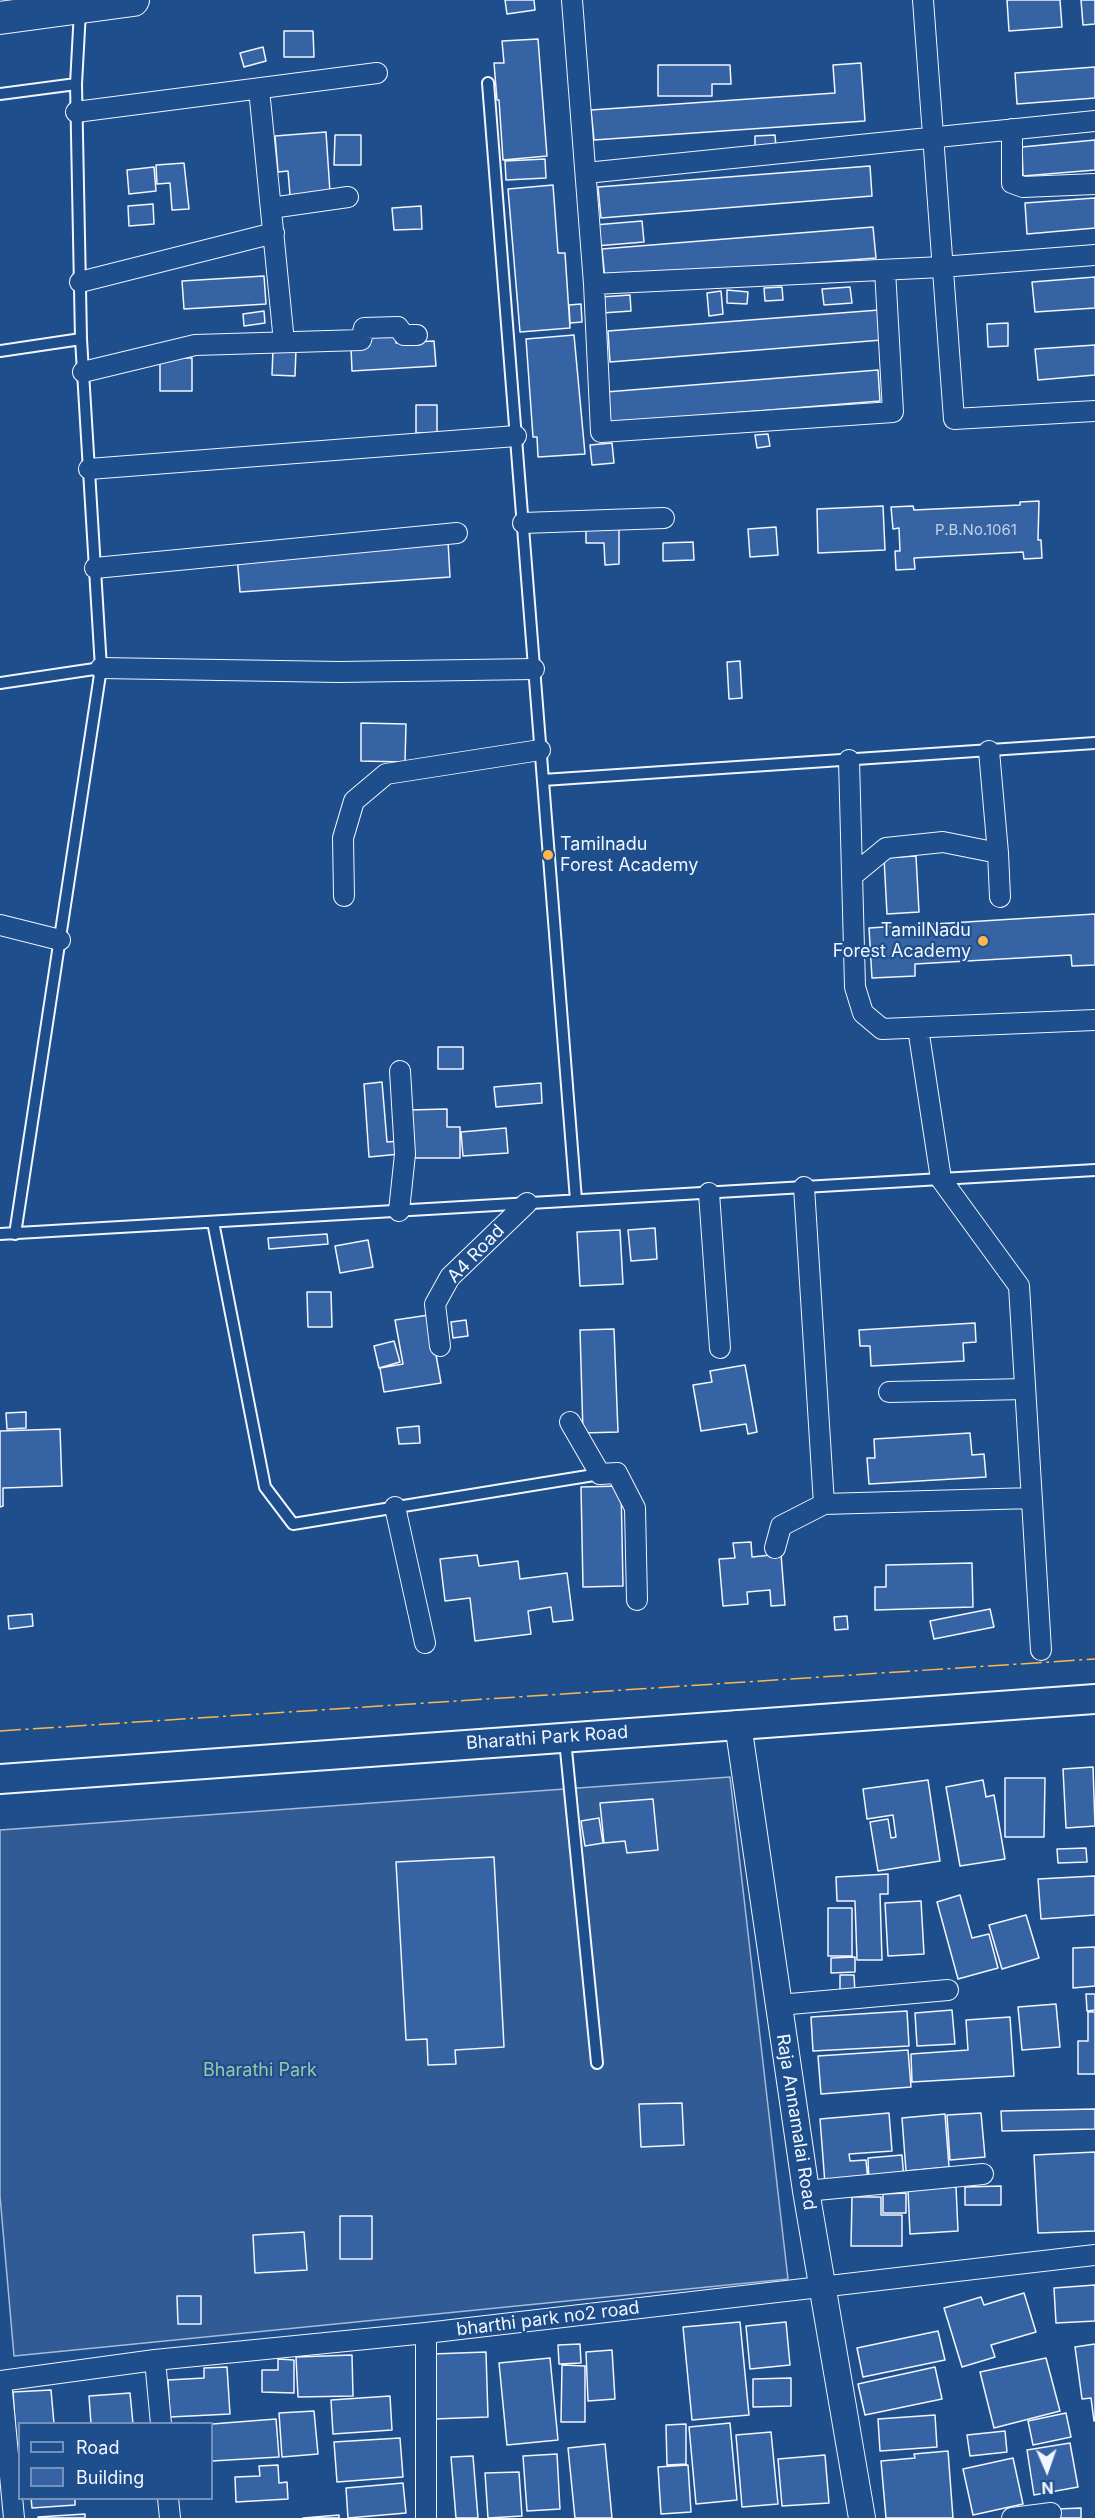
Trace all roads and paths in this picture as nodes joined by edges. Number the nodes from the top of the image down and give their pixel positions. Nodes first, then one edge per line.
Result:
1 (133, 0) edge
2 (572, 0) edge
3 (922, 0) edge
4 (80, 7) junction
5 (0, 18) edge
6 (377, 73) dead end
7 (488, 83) dead end
8 (75, 84) junction
9 (259, 89) junction
10 (0, 94) edge
11 (76, 112) junction
12 (1095, 122) edge
13 (1012, 129) junction
14 (931, 137) junction
15 (586, 173) junction
16 (1095, 184) edge
17 (348, 197) dead end
18 (271, 208) junction
19 (274, 233) junction
20 (1095, 255) edge
21 (941, 267) junction
22 (885, 270) junction
23 (80, 282) junction
24 (594, 284) junction
25 (417, 335) dead end
26 (81, 339) junction
27 (284, 342) junction
28 (0, 351) edge
29 (83, 372) junction
30 (1095, 411) edge
31 (516, 436) junction
32 (89, 469) junction
33 (664, 518) dead end
34 (523, 523) junction
35 (457, 533) dead end
36 (95, 568) junction
37 (101, 668) junction
38 (534, 669) junction
39 (0, 682) edge
40 (1095, 743) edge
41 (540, 750) junction
42 (989, 751) junction
43 (849, 760) junction
44 (543, 780) junction
45 (998, 853) junction
46 (852, 876) junction
47 (344, 896) dead end
48 (1000, 897) dead end
49 (0, 925) edge
50 (60, 939) junction
51 (1095, 1020) edge
52 (918, 1028) junction
53 (400, 1071) dead end
54 (1095, 1170) edge
55 (941, 1179) junction
56 (804, 1187) junction
57 (709, 1193) junction
58 (576, 1200) junction
59 (527, 1203) junction
60 (399, 1211) junction
61 (213, 1222) junction
62 (0, 1234) edge
63 (15, 1234) junction
64 (440, 1346) dead end
65 (720, 1348) dead end
66 (1025, 1389) junction
67 (889, 1392) dead end
68 (570, 1422) dead end
69 (600, 1474) junction
70 (1032, 1498) junction
71 (824, 1504) junction
72 (395, 1507) junction
73 (775, 1548) dead end
74 (637, 1600) dead end
75 (426, 1643) dead end
76 (1041, 1650) dead end
77 (1095, 1699) edge
78 (738, 1724) junction
79 (565, 1736) junction
80 (0, 1779) edge
81 (948, 1990) dead end
82 (779, 2005) junction
83 (597, 2063) dead end
84 (983, 2174) dead end
85 (806, 2191) junction
86 (1095, 2255) edge
87 (824, 2287) junction
88 (426, 2333) junction
89 (155, 2360) junction
90 (1, 2381) edge
91 (161, 2422) edge
92 (168, 2500) edge
93 (1051, 2513) dead end
94 (14, 2518) edge
95 (170, 2518) edge
96 (426, 2518) edge
97 (862, 2518) edge
98 (1012, 2518) edge

1 - 4 main road
2 - 15 street
3 - 14 street
4 - 5 main road
4 - 8 lane
6 - 9 street
7 - 31 lane
8 - 10 lane
8 - 11 lane
9 - 11 street
9 - 18 street
11 - 23 lane
12 - 13 street
13 - 14 street
13 - 16 street
14 - 15 street
14 - 21 street
15 - 24 street
17 - 18 street
18 - 19 street
19 - 23 street
19 - 27 street
20 - 21 street
21 - 22 street
21 - 30 street
22 - 24 street
22 - 24 street
23 - 26 lane
25 - 27 street
26 - 28 lane
26 - 29 lane
27 - 29 street
29 - 32 lane
31 - 32 street
31 - 34 lane
32 - 36 lane
33 - 34 street
34 - 38 lane
35 - 36 street
36 - 37 lane
37 - 38 street
37 - 39 lane
37 - 50 lane
38 - 41 lane
40 - 42 lane
41 - 44 lane
41 - 47 street
42 - 43 lane
42 - 45 street
43 - 44 lane
43 - 46 street
44 - 58 lane
45 - 46 street
45 - 48 street
46 - 52 street
49 - 50 street
50 - 63 lane
51 - 52 street
52 - 55 street
53 - 60 street
54 - 55 lane
55 - 56 lane
55 - 66 street
56 - 57 lane
56 - 71 street
57 - 58 lane
57 - 65 street
58 - 59 lane
59 - 60 lane
59 - 64 street, A4 Road
60 - 61 lane
61 - 63 lane
61 - 72 lane
62 - 63 lane
66 - 67 street
66 - 70 street
68 - 69 street
69 - 72 lane
69 - 74 street
70 - 71 street
70 - 76 street
71 - 73 street
72 - 75 street
77 - 78 main road, Bharathi Park Road
78 - 79 main road, Bharathi Park Road
78 - 82 street, Raja Annamalai Road
79 - 80 main road, Bharathi Park Road
79 - 83 lane
81 - 82 street
82 - 85 street, Raja Annamalai Road
84 - 85 street
85 - 87 street, Raja Annamalai Road
86 - 87 street, bharthi park no2 road
87 - 88 street, bharthi park no2 road
87 - 97 street, Raja Annamalai Road
88 - 89 street, bharthi park no2 road
88 - 96 street
89 - 90 street, bharthi park no2 road
89 - 91 street
90 - 94 street
92 - 95 street
93 - 98 street

